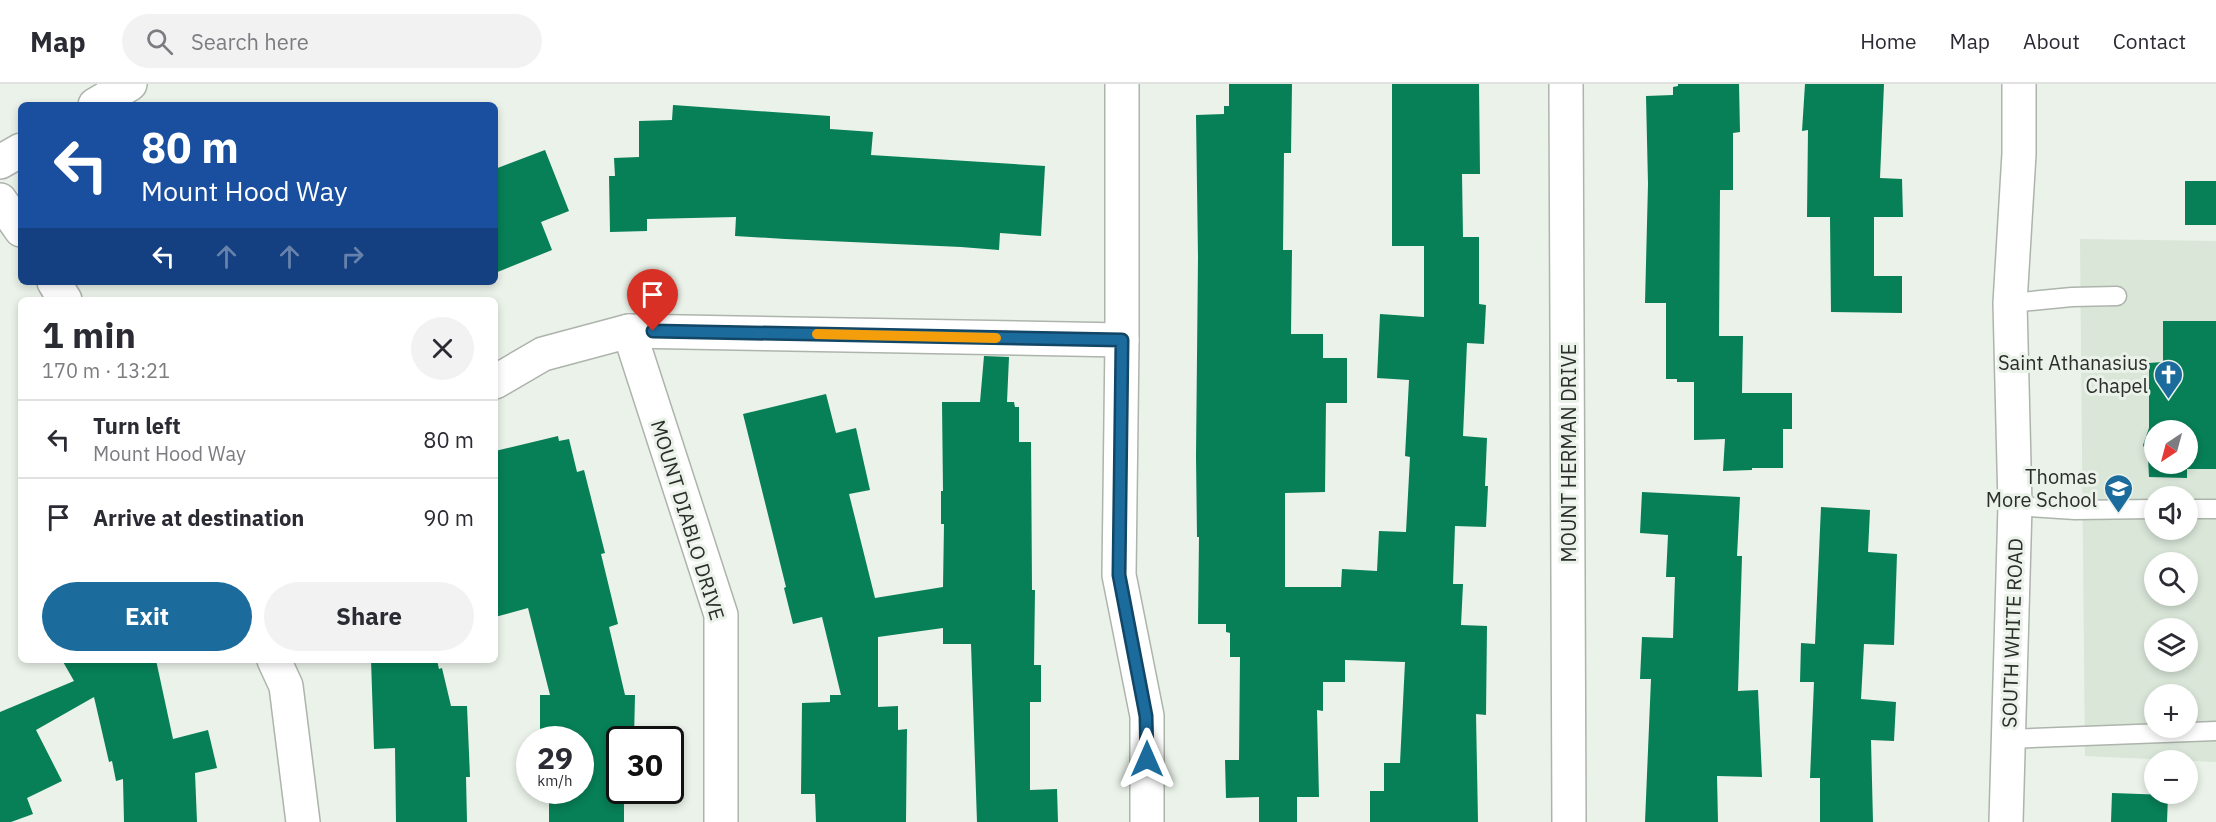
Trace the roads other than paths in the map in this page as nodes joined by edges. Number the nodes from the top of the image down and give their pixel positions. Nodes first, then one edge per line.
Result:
1 (130, 84) edge
2 (1122, 84) edge
3 (1566, 84) edge
4 (2019, 84) edge
5 (100, 102) edge
6 (18, 152) edge
7 (0, 162) edge
8 (0, 200) edge
9 (18, 226) edge
10 (2116, 296) dead end
11 (2010, 303) junction
12 (629, 331) junction
13 (1122, 340) junction
14 (498, 380) edge
15 (2015, 506) junction
16 (2144, 509) edge
17 (2198, 509) edge
18 (2216, 509) edge
19 (275, 663) edge
20 (2216, 731) edge
21 (2008, 740) junction
22 (303, 822) edge
23 (721, 822) edge
24 (1147, 822) edge
25 (1569, 822) edge
26 (2006, 822) edge

1 - 5 street
2 - 13 street
3 - 25 street, MOUNT HERMAN DRIVE
4 - 11 street, SOUTH WHITE ROAD
6 - 7 street
8 - 9 street
10 - 11 lane
11 - 15 street, SOUTH WHITE ROAD
12 - 13 street
12 - 14 street
12 - 23 street, MOUNT DIABLO DRIVE
13 - 24 street
15 - 16 lane
15 - 21 street, SOUTH WHITE ROAD
17 - 18 lane
19 - 22 street
20 - 21 lane
21 - 26 street, SOUTH WHITE ROAD

